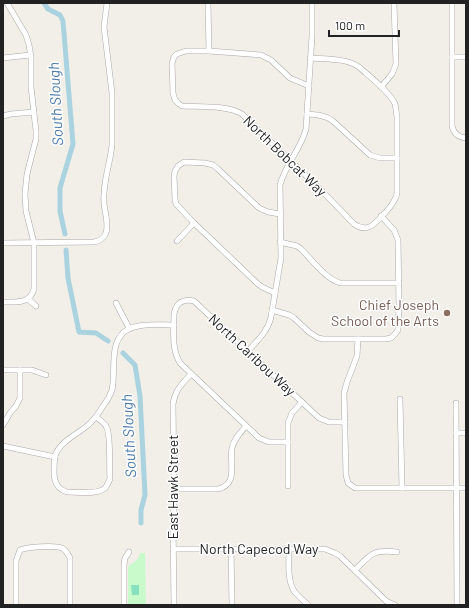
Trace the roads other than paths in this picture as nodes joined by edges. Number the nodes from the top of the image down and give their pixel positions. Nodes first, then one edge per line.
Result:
1 (7, 3) edge
2 (107, 3) edge
3 (208, 3) edge
4 (312, 3) edge
5 (394, 3) edge
6 (452, 3) edge
7 (209, 51) junction
8 (30, 55) junction
9 (452, 57) junction
10 (466, 57) edge
11 (3, 58) edge
12 (310, 58) junction
13 (309, 86) junction
14 (381, 87) junction
15 (34, 112) junction
16 (307, 114) junction
17 (3, 116) edge
18 (466, 138) edge
19 (397, 158) junction
20 (291, 161) junction
21 (280, 214) junction
22 (381, 216) junction
23 (194, 223) junction
24 (177, 241) dead end
25 (280, 242) junction
26 (3, 243) edge
27 (34, 243) junction
28 (399, 283) junction
29 (275, 293) junction
30 (28, 299) junction
31 (3, 302) edge
32 (116, 303) dead end
33 (36, 306) dead end
34 (272, 310) junction
35 (174, 325) junction
36 (129, 328) junction
37 (358, 339) junction
38 (248, 351) junction
39 (3, 370) edge
40 (20, 370) junction
41 (46, 374) dead end
42 (191, 374) junction
43 (400, 399) dead end
44 (302, 402) junction
45 (456, 403) dead end
46 (96, 417) junction
47 (345, 422) junction
48 (3, 425) edge
49 (246, 426) junction
50 (456, 433) junction
51 (466, 433) edge
52 (288, 442) junction
53 (3, 446) edge
54 (55, 457) junction
55 (288, 486) dead end
56 (402, 488) junction
57 (456, 488) junction
58 (466, 488) edge
59 (174, 489) junction
60 (173, 549) junction
61 (231, 549) junction
62 (289, 549) junction
63 (129, 552) dead end
64 (397, 552) dead end
65 (354, 570) junction
66 (16, 605) edge
67 (70, 605) edge
68 (124, 605) edge
69 (174, 605) edge
70 (232, 605) edge
71 (308, 605) edge
72 (395, 605) edge
73 (458, 605) edge

1 - 8 street
2 - 27 street
3 - 7 street
4 - 12 street
5 - 14 street
6 - 9 street
7 - 13 street
7 - 20 street, North Bobcat Way
8 - 11 street
8 - 15 street
9 - 10 street
9 - 18 street
12 - 13 street
12 - 14 street, North Bobcat Way
13 - 16 street
14 - 19 street, North Bobcat Way
15 - 17 street
15 - 27 street
16 - 19 street
16 - 20 street
19 - 22 street, North Bobcat Way
20 - 21 street
20 - 22 street, North Bobcat Way
21 - 23 street
21 - 25 street
22 - 28 street
23 - 24 street
23 - 29 street
25 - 28 street
25 - 29 street
26 - 27 street
27 - 30 street
28 - 37 street
29 - 34 street
30 - 31 street
30 - 33 street
32 - 36 street
34 - 37 street
34 - 38 street
35 - 36 street
35 - 38 street, North Caribou Way
35 - 42 street
36 - 46 street
37 - 47 street
38 - 44 street, North Caribou Way
39 - 40 street
40 - 41 street
40 - 48 street
42 - 49 street
42 - 59 street, East Hawk Street
43 - 56 street
44 - 47 street, North Caribou Way
44 - 52 street
45 - 50 street
46 - 54 street
46 - 54 street
47 - 56 street
49 - 52 street
49 - 59 street
50 - 51 street
50 - 57 street
52 - 55 street
53 - 54 street
56 - 57 street
57 - 58 street
57 - 73 street
59 - 60 street, East Hawk Street
60 - 61 street, North Capecod Way
60 - 69 street, East Hawk Street
61 - 62 street, North Capecod Way
61 - 70 street
62 - 65 street, North Capecod Way
62 - 71 street
63 - 68 street
64 - 65 street
65 - 72 street, North Capecod Way
66 - 67 street

